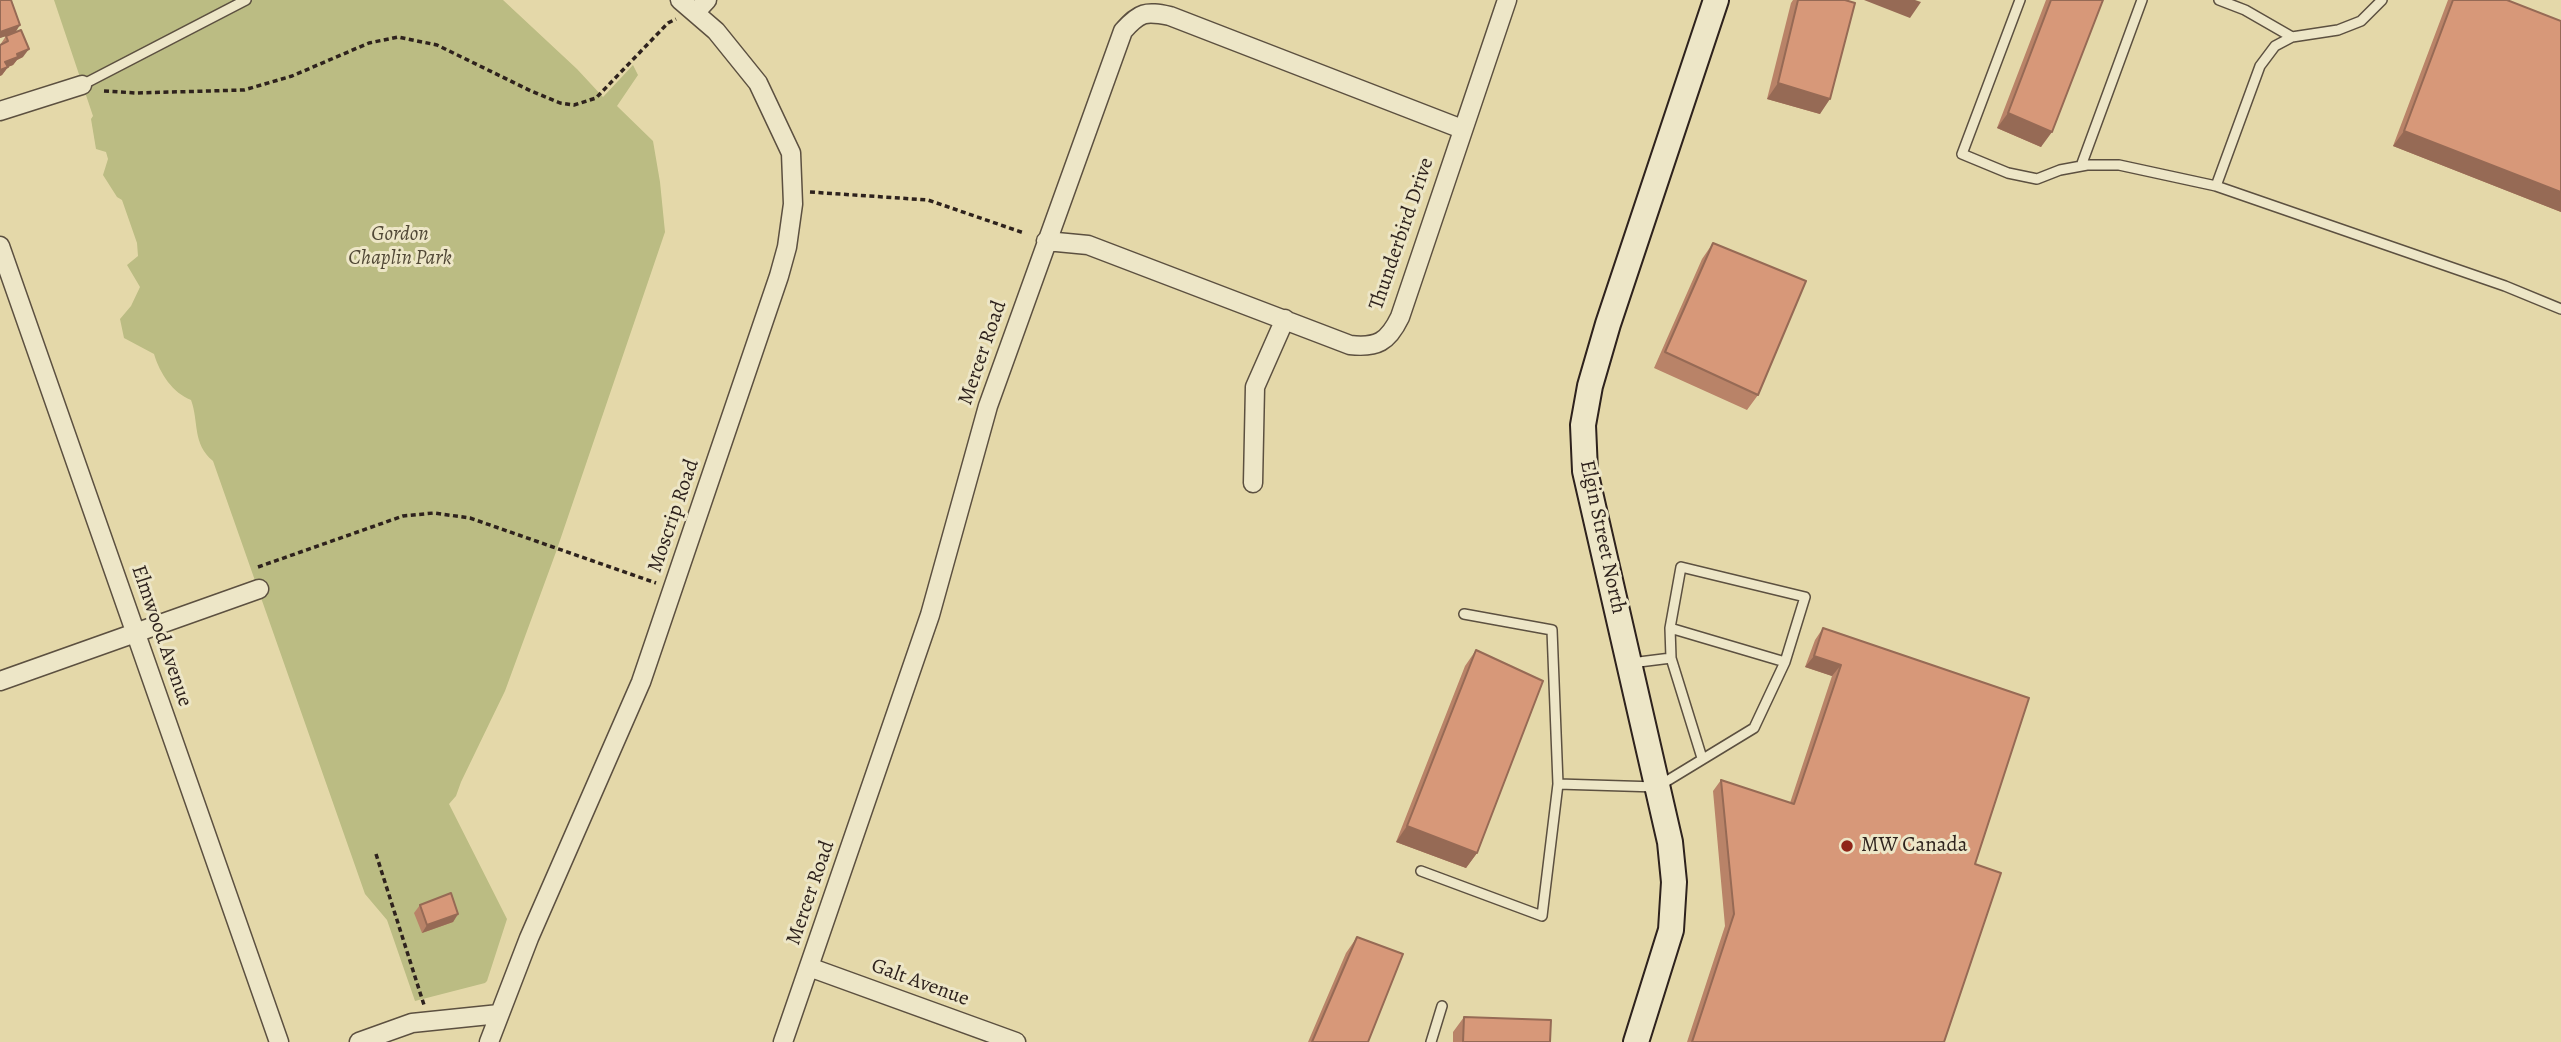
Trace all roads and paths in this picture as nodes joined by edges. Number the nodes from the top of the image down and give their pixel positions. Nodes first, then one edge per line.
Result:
1 (246, 0) edge
2 (681, 0) edge
3 (1507, 0) edge
4 (1716, 0) edge
5 (2020, 0) edge
6 (2142, 0) edge
7 (2220, 0) edge
8 (2382, 0) edge
9 (701, 7) edge
10 (2291, 37) junction
11 (82, 85) joint
12 (100, 90) dead end
13 (0, 111) edge
14 (1462, 129) junction
15 (2081, 166) junction
16 (2216, 186) junction
17 (794, 190) junction
18 (1024, 233) dead end
19 (1046, 241) junction
20 (0, 246) edge
21 (2561, 309) edge
22 (1285, 319) junction
23 (1253, 483) dead end
24 (258, 567) dead end
25 (259, 589) dead end
26 (673, 589) junction
27 (1464, 614) dead end
28 (1670, 628) junction
29 (135, 633) junction
30 (1671, 658) junction
31 (1785, 662) junction
32 (1629, 663) junction
33 (0, 681) edge
34 (1702, 758) junction
35 (1558, 784) junction
36 (1657, 787) junction
37 (376, 854) dead end
38 (1421, 871) dead end
39 (809, 967) junction
40 (1442, 1006) dead end
41 (499, 1014) junction
42 (429, 1020) junction
43 (279, 1042) edge
44 (359, 1042) edge
45 (489, 1042) edge
46 (783, 1042) edge
47 (1016, 1042) edge
48 (1431, 1042) edge
49 (1636, 1042) edge

1 - 11 lane
2 - 9 street, Moscrip Road
3 - 14 street, Thunderbird Drive
4 - 32 street, Elgin Street North
5 - 15 lane
6 - 15 lane
7 - 10 lane
8 - 10 lane
9 - 12 path
9 - 17 street, Moscrip Road
10 - 16 lane
11 - 13 street
14 - 19 street, Mercer Road
14 - 22 street, Thunderbird Drive
15 - 16 lane
16 - 21 lane
17 - 18 path
17 - 26 street, Moscrip Road
19 - 22 street, Thunderbird Drive
19 - 39 street, Mercer Road
20 - 29 street, Elmwood Avenue
22 - 23 street
24 - 26 path
25 - 29 street
26 - 41 street, Moscrip Road
27 - 35 lane
28 - 30 lane
28 - 31 lane
28 - 31 lane
29 - 33 street
29 - 43 street, Elmwood Avenue
30 - 32 lane
30 - 34 lane
31 - 34 lane
32 - 36 street, Elgin Street North
34 - 36 lane
35 - 36 lane
35 - 38 lane
36 - 49 street, Elgin Street North
37 - 42 path
39 - 46 street, Mercer Road
39 - 47 street, Galt Avenue
40 - 48 lane
41 - 42 street
41 - 45 street, Moscrip Road
42 - 44 street

